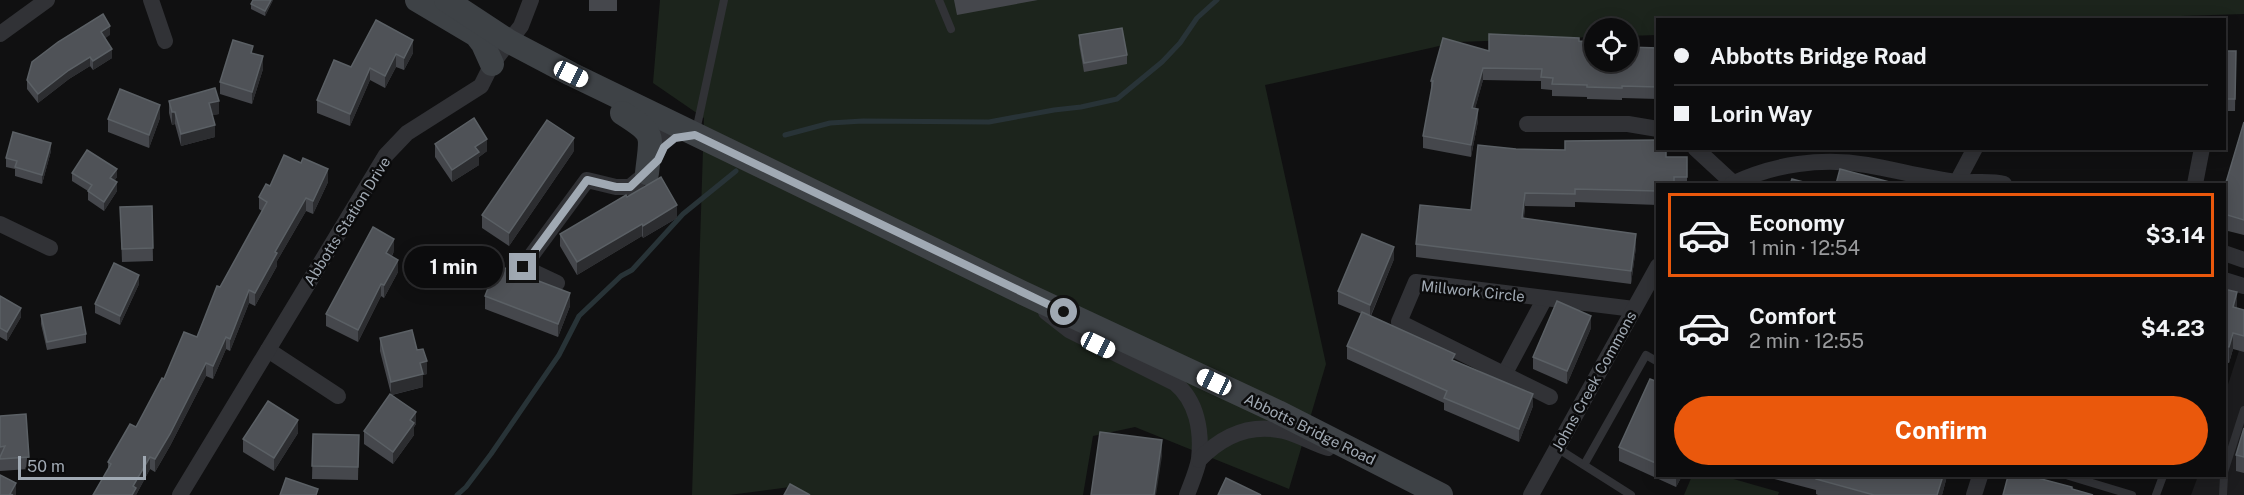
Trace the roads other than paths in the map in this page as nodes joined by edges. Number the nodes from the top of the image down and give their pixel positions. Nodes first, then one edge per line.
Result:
1 (47, 0) edge
2 (151, 0) edge
3 (417, 0) edge
4 (446, 0) edge
5 (531, 0) edge
6 (724, 0) edge
7 (939, 0) edge
8 (951, 29) dead end
9 (0, 34) edge
10 (165, 41) dead end
11 (510, 42) junction
12 (492, 64) junction
13 (571, 74) junction
14 (671, 123) junction
15 (1527, 124) dead end
16 (1656, 129) edge
17 (695, 135) junction
18 (1697, 150) edge
19 (1974, 150) edge
20 (2202, 150) edge
21 (647, 173) junction
22 (1732, 183) edge
23 (1736, 183) edge
24 (1959, 183) edge
25 (2195, 183) edge
26 (0, 224) edge
27 (50, 248) dead end
28 (1656, 270) edge
29 (2226, 281) edge
30 (557, 283) dead end
31 (2244, 286) edge
32 (1021, 292) junction
33 (1545, 298) junction
34 (1634, 309) junction
35 (268, 350) junction
36 (1656, 361) edge
37 (1505, 374) junction
38 (338, 396) dead end
39 (1550, 397) dead end
40 (2244, 410) edge
41 (1557, 448) junction
42 (1362, 455) junction
43 (1199, 460) junction
44 (1584, 465) junction
45 (2226, 468) edge
46 (1980, 477) edge
47 (2072, 477) edge
48 (2163, 477) edge
49 (2224, 477) edge
50 (185, 493) edge
51 (1435, 493) edge
52 (1187, 495) edge
53 (1531, 495) edge
54 (1631, 495) edge
55 (1974, 495) edge
56 (2132, 495) edge
57 (2156, 495) edge
58 (2223, 495) edge

1 - 9 street
2 - 10 street
3 - 12 main road
4 - 11 main road, Abbotts Bridge Road
5 - 11 street, Abbotts Station Drive
6 - 17 lane
7 - 8 lane
11 - 12 street, Abbotts Station Drive
11 - 13 main road, Abbotts Bridge Road
12 - 35 street, Abbotts Station Drive
13 - 14 main road, Abbotts Bridge Road
13 - 21 main road, Abbotts Bridge Road
14 - 17 main road, Abbotts Bridge Road
14 - 21 street
15 - 16 street
17 - 21 street
17 - 32 main road, Abbotts Bridge Road
18 - 22 street
19 - 24 street
20 - 25 street
21 - 30 street
23 - 24 street
26 - 27 street
28 - 34 street, Johns Creek Commons
29 - 31 street
32 - 42 main road, Abbotts Bridge Road
32 - 43 street
33 - 34 street, Millwork Circle
33 - 37 street, Millwork Circle
33 - 37 street, Millwork Circle
34 - 41 street, Johns Creek Commons
35 - 38 street
35 - 50 street, Abbotts Station Drive
36 - 44 lane
37 - 39 street, Millwork Circle
40 - 45 lane
41 - 44 lane
41 - 53 street, Johns Creek Commons
42 - 43 street
42 - 51 main road, Abbotts Bridge Road
43 - 52 street
44 - 54 lane
46 - 55 street
47 - 56 lane
48 - 57 lane
49 - 58 lane

